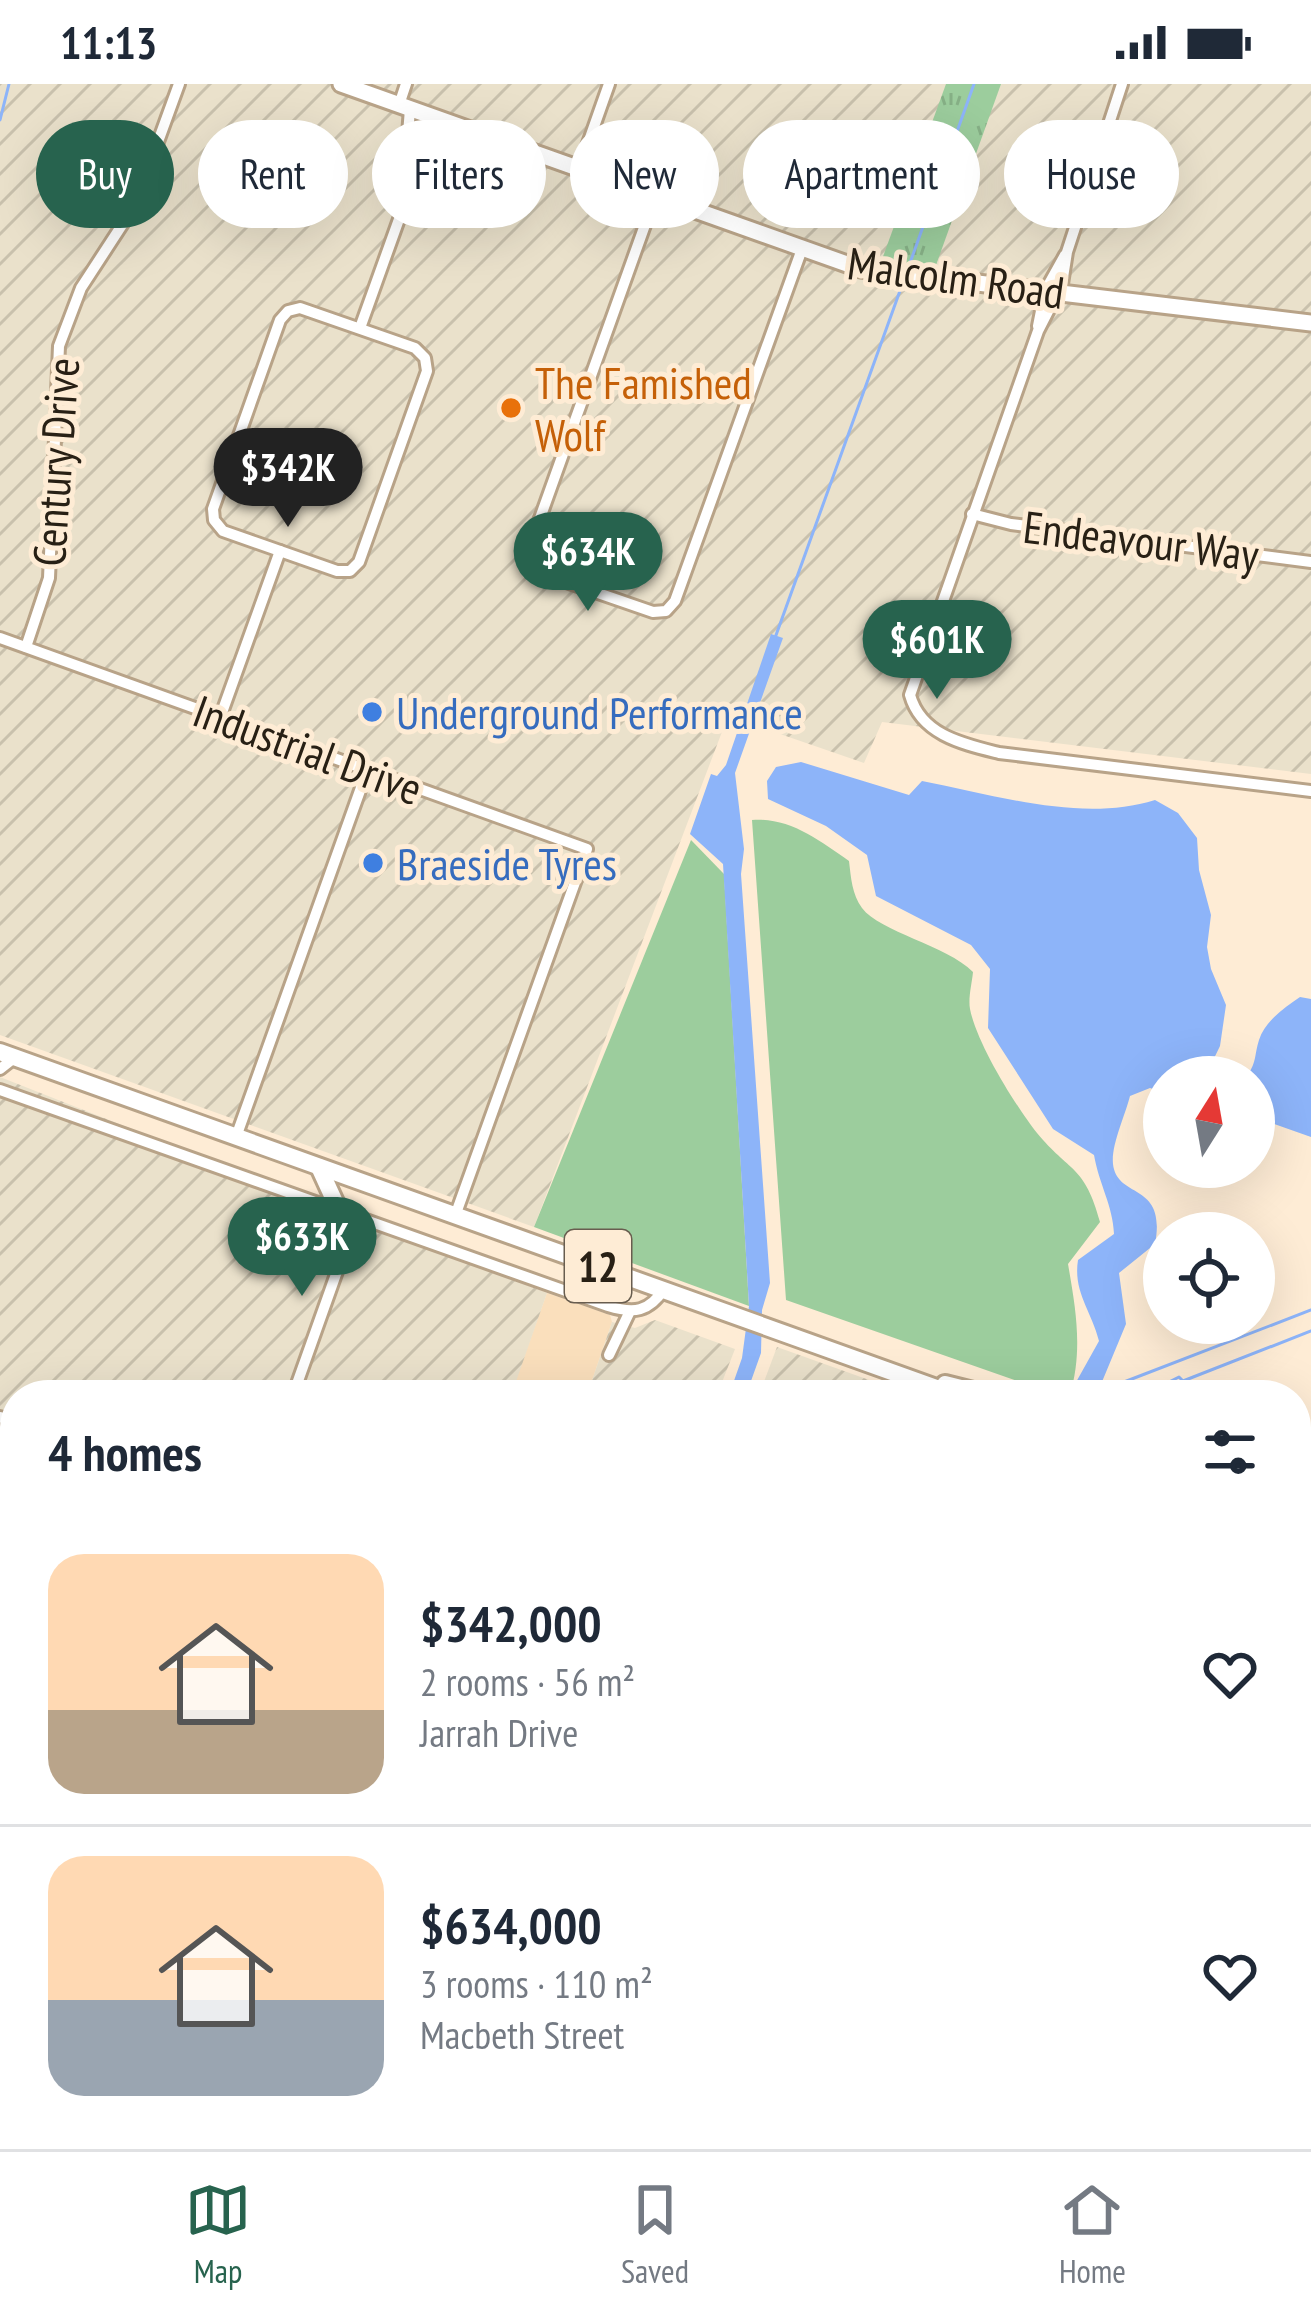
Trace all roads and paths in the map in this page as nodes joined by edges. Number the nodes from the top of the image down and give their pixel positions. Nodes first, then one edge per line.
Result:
1 (178, 84) edge
2 (341, 84) edge
3 (406, 84) edge
4 (609, 84) edge
5 (1122, 84) edge
6 (405, 106) junction
7 (406, 120) edge
8 (444, 120) edge
9 (596, 120) edge
10 (719, 219) edge
11 (396, 228) edge
12 (644, 228) edge
13 (802, 249) junction
14 (1052, 291) junction
15 (1311, 323) edge
16 (360, 328) junction
17 (972, 514) junction
18 (280, 551) junction
19 (1311, 562) edge
20 (0, 638) edge
21 (26, 647) junction
22 (220, 718) junction
23 (367, 771) junction
24 (1311, 791) edge
25 (5, 1060) edge
26 (0, 1090) edge
27 (236, 1137) junction
28 (319, 1167) junction
29 (348, 1215) junction
30 (455, 1216) junction
31 (664, 1289) junction
32 (616, 1309) junction
33 (629, 1311) junction
34 (615, 1339) junction
35 (610, 1354) dead end
36 (886, 1370) junction
37 (298, 1380) edge
38 (914, 1380) edge
39 (927, 1380) edge

1 - 21 street, Century Drive
2 - 6 street, Malcolm Road
3 - 6 street
4 - 9 street
5 - 14 street
6 - 7 street
6 - 8 street, Malcolm Road
10 - 13 street, Malcolm Road
11 - 16 street
12 - 13 street
13 - 14 street, Malcolm Road
14 - 15 street, Malcolm Road
14 - 17 street
16 - 18 street
16 - 18 street
17 - 19 street, Endeavour Way
17 - 24 street
18 - 22 street
20 - 21 street, Industrial Drive
21 - 22 street, Industrial Drive
22 - 23 street, Industrial Drive
23 - 27 street
23 - 30 street, Industrial Drive
25 - 27 main road, 12
26 - 29 street
27 - 28 main road, 12
28 - 29 main road
28 - 30 main road, 12
29 - 32 street
29 - 37 street
30 - 31 main road, 12
31 - 33 street
31 - 36 main road, 12
32 - 33 street
32 - 34 street
33 - 34 street
34 - 35 street
36 - 38 main road, 12
36 - 39 main road, 12

